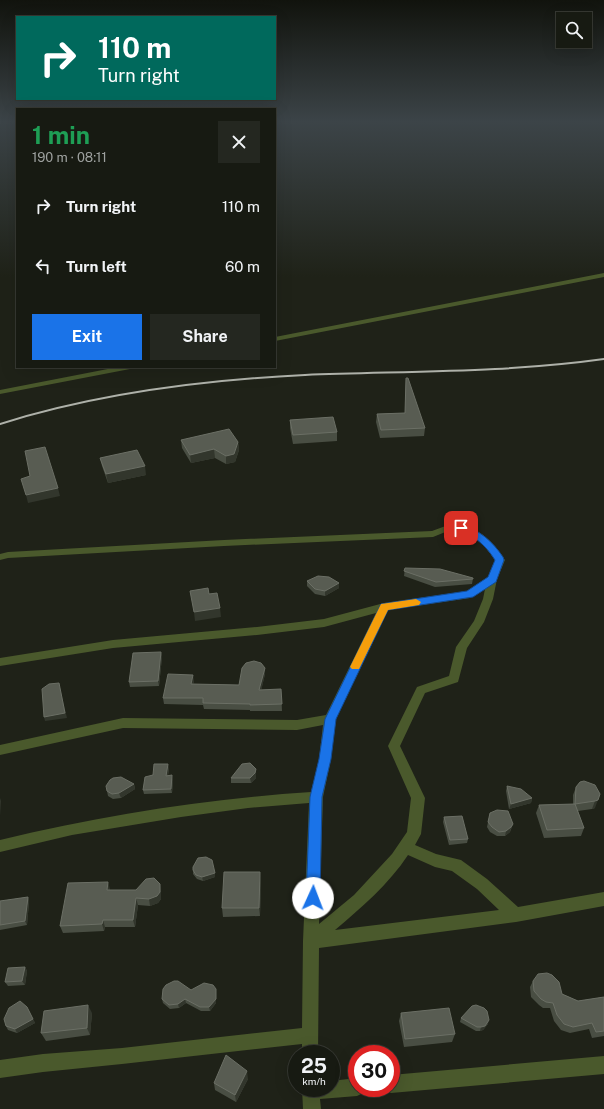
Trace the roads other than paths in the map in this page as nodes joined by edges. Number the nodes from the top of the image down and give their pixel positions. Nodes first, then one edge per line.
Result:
1 (604, 275) edge
2 (276, 339) edge
3 (125, 368) edge
4 (0, 392) edge
5 (0, 557) edge
6 (492, 579) junction
7 (384, 607) junction
8 (0, 662) edge
9 (330, 719) junction
10 (0, 750) edge
11 (316, 797) junction
12 (0, 846) edge
13 (405, 847) junction
14 (604, 899) edge
15 (516, 915) junction
16 (311, 941) junction
17 (310, 1035) junction
18 (310, 1045) edge
19 (604, 1065) edge
20 (0, 1069) edge
21 (400, 1083) edge
22 (311, 1097) edge
23 (312, 1109) edge

1 - 2 street
3 - 4 street
5 - 6 street
6 - 7 street
6 - 13 street
7 - 8 street
7 - 9 street
9 - 10 street
9 - 11 street
11 - 12 street
11 - 16 street
13 - 15 street
13 - 16 street
14 - 15 street
15 - 16 street
16 - 17 street
17 - 18 street
17 - 20 street
19 - 21 street
22 - 23 street

